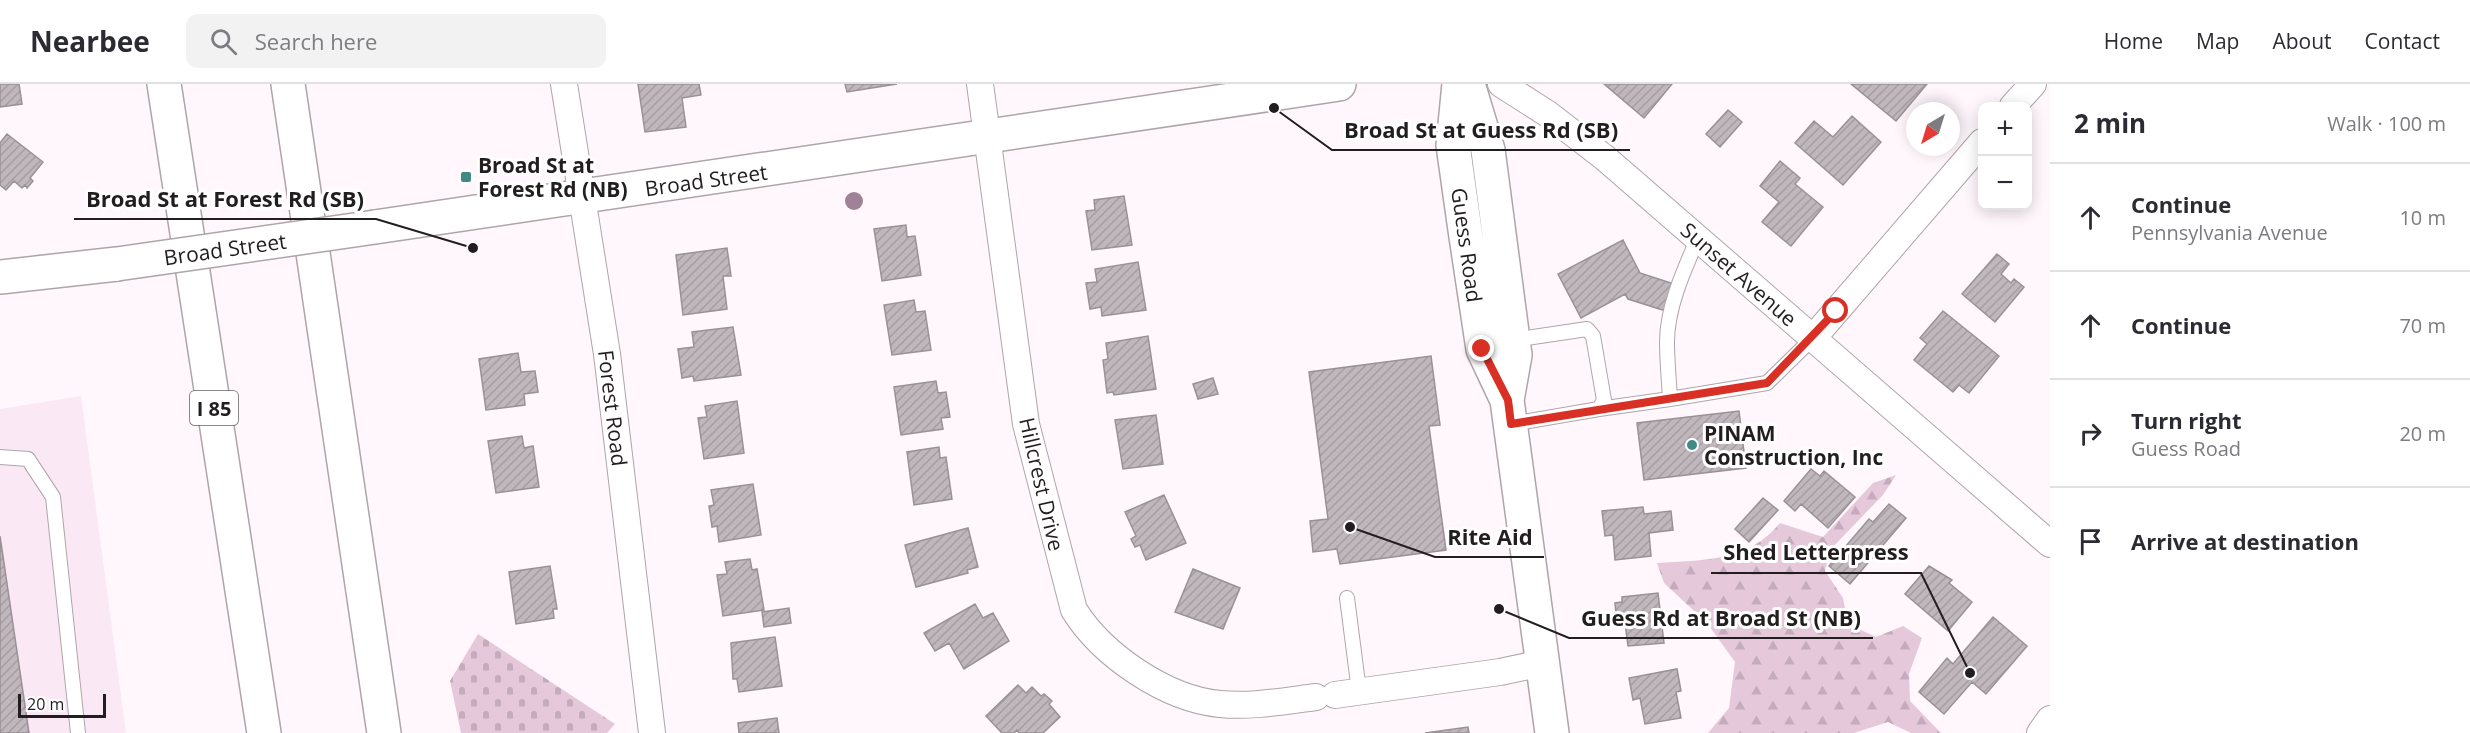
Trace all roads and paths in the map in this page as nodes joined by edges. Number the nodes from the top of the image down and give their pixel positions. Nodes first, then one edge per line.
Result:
1 (164, 84) edge
2 (288, 84) edge
3 (564, 84) edge
4 (980, 84) edge
5 (1339, 84) edge
6 (1458, 84) edge
7 (1468, 84) edge
8 (1501, 84) edge
9 (2033, 84) edge
10 (1288, 88) edge
11 (1214, 94) edge
12 (2017, 102) edge
13 (986, 139) junction
14 (1978, 148) edge
15 (583, 198) junction
16 (1698, 238) junction
17 (0, 277) edge
18 (1813, 338) junction
19 (1513, 340) junction
20 (1670, 399) junction
21 (1599, 409) junction
22 (1509, 412) junction
23 (0, 457) edge
24 (2050, 544) edge
25 (1347, 598) dead end
26 (1542, 663) junction
27 (1337, 694) junction
28 (2050, 719) edge
29 (78, 733) edge
30 (264, 733) edge
31 (384, 733) edge
32 (652, 733) edge
33 (1552, 733) edge
34 (2040, 733) edge

1 - 30 main road, I 85
2 - 31 main road
3 - 15 street, Forest Road
4 - 13 street, Hillcrest Drive
5 - 10 main road, Broad Street
6 - 22 main road, Guess Road
7 - 19 main road, Guess Road
8 - 16 street, Sunset Avenue
9 - 12 street
10 - 11 main road, Broad Street
11 - 13 main road, Broad Street
13 - 15 main road, Broad Street
13 - 27 street, Hillcrest Drive
14 - 18 street
15 - 17 main road, Broad Street, bridge
15 - 32 street, Forest Road
16 - 18 street, Sunset Avenue
16 - 20 lane
18 - 20 lane
18 - 24 street, Sunset Avenue
19 - 21 lane
19 - 22 main road, Guess Road
20 - 21 lane
21 - 22 lane
22 - 26 main road, Guess Road
23 - 29 lane
25 - 27 lane
26 - 27 street, Hillcrest Drive
26 - 33 main road, Guess Road
28 - 34 street

